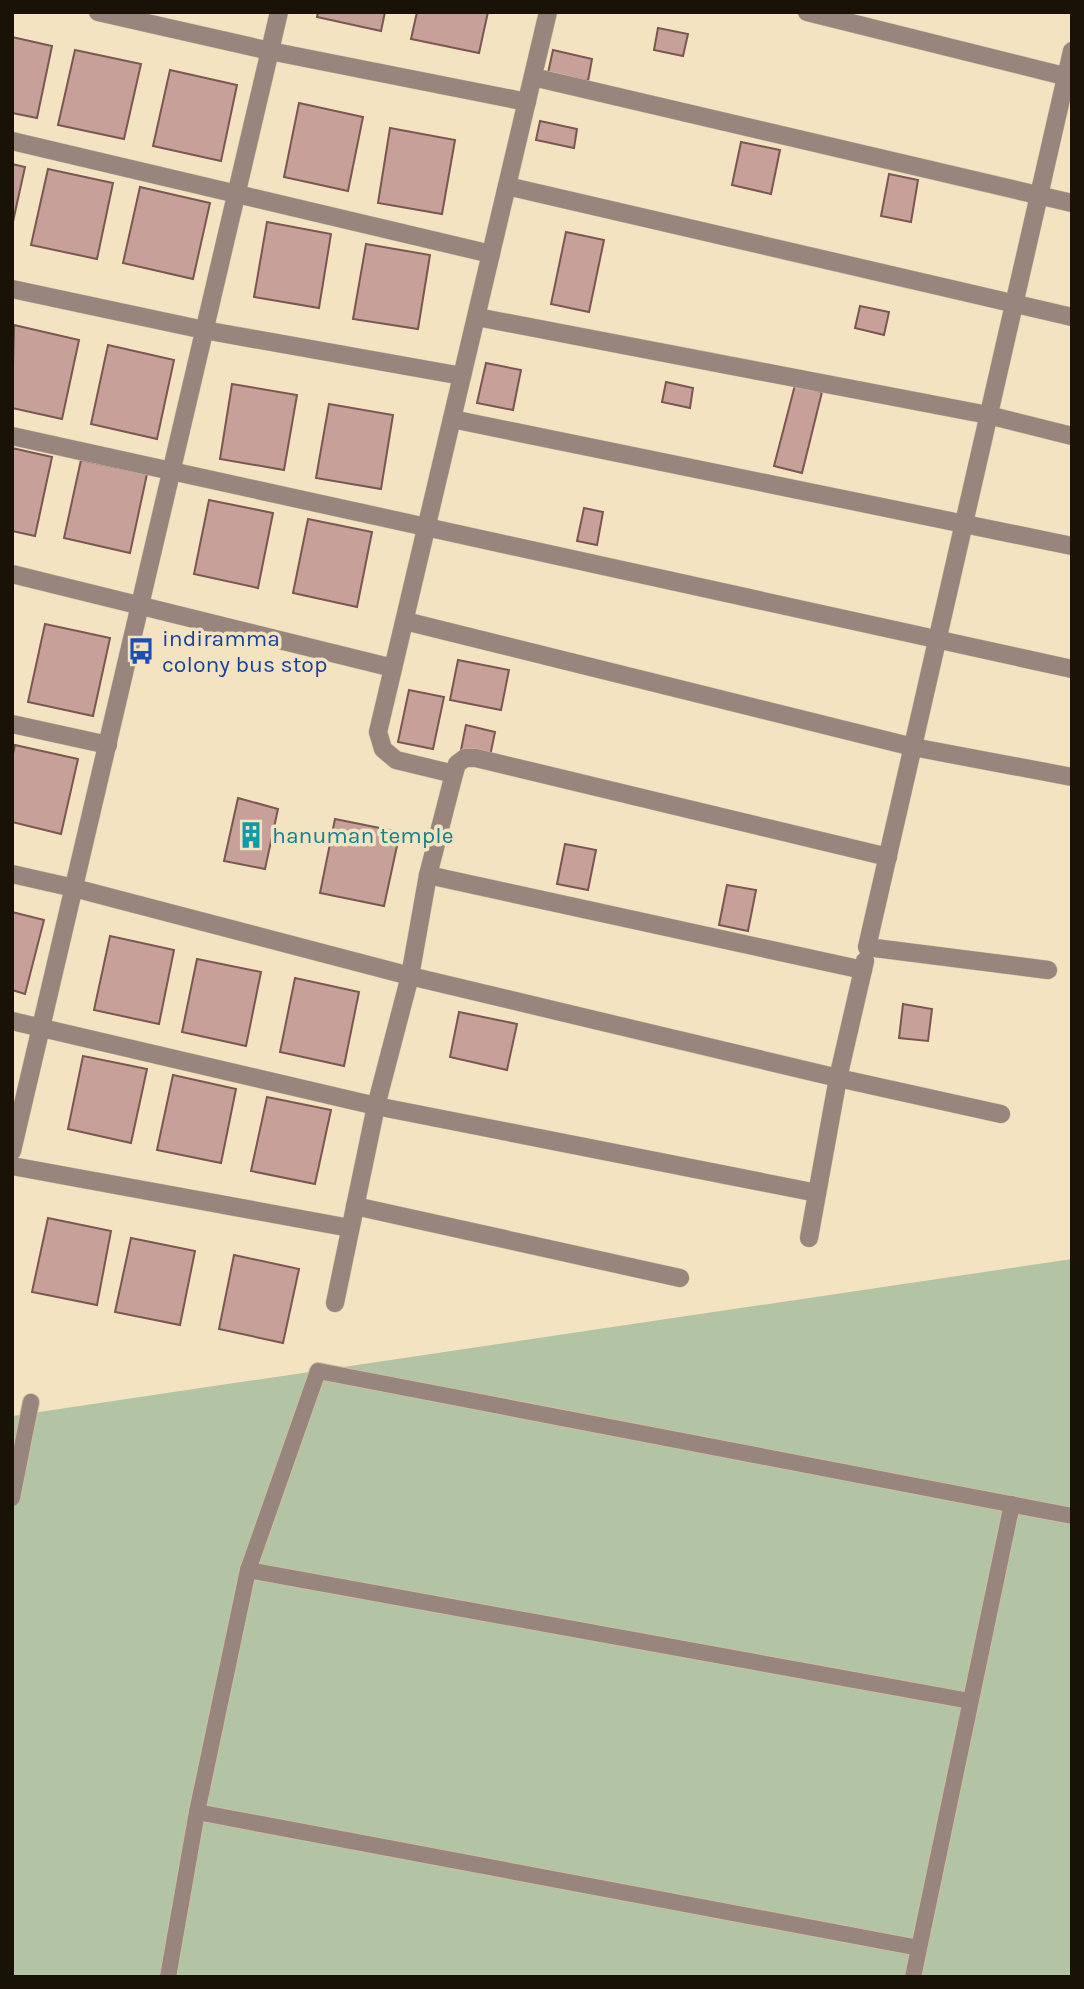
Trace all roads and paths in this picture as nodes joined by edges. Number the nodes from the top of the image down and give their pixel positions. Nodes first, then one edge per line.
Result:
1 (98, 12) edge
2 (279, 12) edge
3 (548, 12) edge
4 (807, 12) edge
5 (270, 51) junction
6 (1072, 51) edge
7 (1069, 77) edge
8 (533, 78) junction
9 (527, 102) junction
10 (12, 141) edge
11 (507, 186) junction
12 (237, 194) junction
13 (1039, 195) junction
14 (1072, 203) edge
15 (491, 254) junction
16 (12, 289) edge
17 (1014, 305) junction
18 (477, 317) junction
19 (1072, 317) edge
20 (204, 330) junction
21 (462, 376) junction
22 (988, 415) junction
23 (452, 419) junction
24 (12, 436) edge
25 (1072, 436) edge
26 (172, 471) junction
27 (963, 525) junction
28 (427, 526) junction
29 (1072, 546) edge
30 (12, 574) edge
31 (140, 604) junction
32 (405, 621) junction
33 (937, 639) junction
34 (393, 668) junction
35 (1072, 669) edge
36 (12, 724) edge
37 (108, 745) junction
38 (913, 747) junction
39 (454, 774) junction
40 (1072, 777) edge
41 (888, 857) junction
42 (12, 874) edge
43 (428, 875) junction
44 (74, 888) junction
45 (867, 947) junction
46 (863, 970) junction
47 (1048, 970) dead end
48 (410, 976) junction
49 (12, 1021) edge
50 (41, 1028) junction
51 (838, 1078) junction
52 (376, 1105) junction
53 (1001, 1114) dead end
54 (12, 1151) edge
55 (12, 1166) edge
56 (817, 1193) junction
57 (355, 1206) junction
58 (350, 1228) junction
59 (809, 1238) dead end
60 (680, 1278) dead end
61 (335, 1303) dead end
62 (31, 1402) dead end
63 (12, 1498) edge
64 (1012, 1504) junction
65 (1072, 1516) edge
66 (248, 1570) junction
67 (970, 1702) junction
68 (197, 1812) junction
69 (919, 1948) junction
70 (168, 1977) edge
71 (913, 1977) edge

1 - 5 street
2 - 5 street
3 - 8 street
4 - 7 street
5 - 9 street
5 - 12 street
6 - 7 street
7 - 13 street
8 - 9 street
8 - 13 street
9 - 11 street
10 - 12 street
11 - 15 street
11 - 17 street
12 - 15 street
12 - 20 street
13 - 14 street
13 - 17 street
15 - 18 street
16 - 20 street
17 - 19 street
17 - 22 street
18 - 21 street
18 - 22 street
20 - 21 street
20 - 26 street
21 - 23 street
22 - 25 street
22 - 27 street
23 - 27 street
23 - 28 street
24 - 26 street
26 - 28 street
26 - 31 street
27 - 29 street
27 - 33 street
28 - 32 street
28 - 33 street
30 - 31 street
31 - 34 street
31 - 37 street
32 - 34 street
32 - 38 street
33 - 35 street
33 - 38 street
34 - 39 street
36 - 37 street
37 - 44 street
38 - 40 street
38 - 41 street
39 - 41 street
39 - 43 street
41 - 45 street
42 - 44 street
43 - 46 street
43 - 48 street
44 - 48 street
44 - 50 street
45 - 46 street
45 - 47 street
46 - 51 street
48 - 51 street
48 - 52 street
49 - 50 street
50 - 52 street
50 - 54 street
51 - 53 street
51 - 56 street
52 - 56 street
52 - 57 street
55 - 58 street
56 - 59 street
57 - 58 street
57 - 60 street
58 - 61 street
62 - 63 lane
64 - 65 lane
64 - 66 lane
64 - 67 lane
66 - 67 lane
66 - 68 lane
67 - 69 lane
68 - 69 lane
68 - 70 lane
69 - 71 lane

